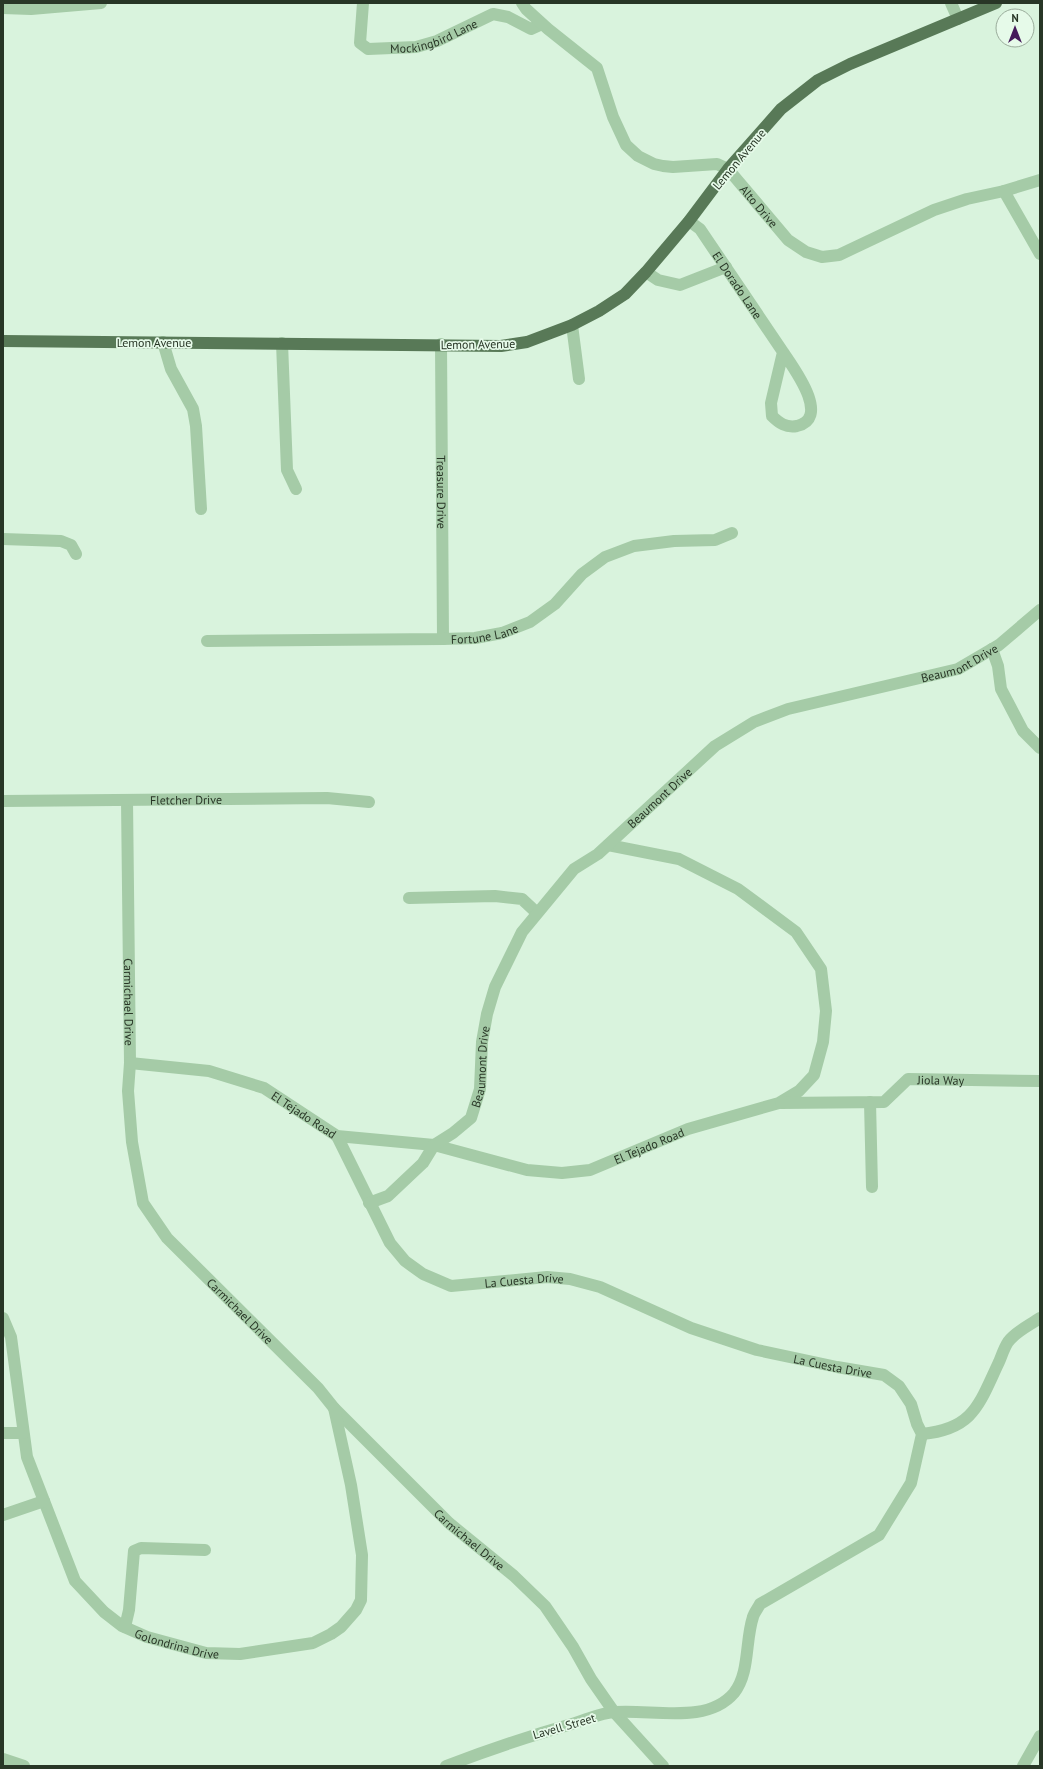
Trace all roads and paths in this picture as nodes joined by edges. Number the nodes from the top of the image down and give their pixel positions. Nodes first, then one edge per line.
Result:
1 (101, 3) edge
2 (362, 3) edge
3 (522, 3) edge
4 (951, 3) edge
5 (996, 3) edge
6 (3, 8) edge
7 (958, 19) junction
8 (542, 24) junction
9 (728, 169) junction
10 (1040, 180) edge
11 (1004, 191) junction
12 (689, 221) junction
13 (1040, 254) edge
14 (726, 267) junction
15 (646, 272) junction
16 (572, 325) junction
17 (3, 342) edge
18 (163, 342) junction
19 (282, 343) junction
20 (441, 344) junction
21 (783, 352) junction
22 (579, 379) dead end
23 (296, 489) dead end
24 (201, 509) dead end
25 (732, 533) dead end
26 (3, 539) edge
27 (76, 554) dead end
28 (1040, 610) edge
29 (443, 639) junction
30 (207, 641) dead end
31 (992, 649) junction
32 (1040, 748) edge
33 (127, 800) junction
34 (3, 802) edge
35 (369, 802) dead end
36 (608, 845) junction
37 (409, 898) dead end
38 (537, 913) junction
39 (130, 1063) junction
40 (1040, 1081) edge
41 (870, 1102) junction
42 (779, 1103) junction
43 (337, 1136) junction
44 (434, 1145) junction
45 (872, 1187) dead end
46 (369, 1203) junction
47 (3, 1318) edge
48 (1040, 1318) edge
49 (334, 1408) junction
50 (23, 1432) junction
51 (3, 1433) edge
52 (922, 1434) junction
53 (44, 1501) junction
54 (3, 1515) edge
55 (205, 1550) dead end
56 (125, 1627) junction
57 (614, 1712) junction
58 (1040, 1736) edge
59 (3, 1759) edge
60 (24, 1766) edge
61 (446, 1766) edge
62 (663, 1766) edge
63 (1023, 1766) edge

1 - 6 street
2 - 8 street, Mockingbird Lane
3 - 8 street
4 - 7 street
5 - 7 main road, Lemon Avenue
7 - 9 main road, Lemon Avenue
8 - 9 street
9 - 11 street, Alto Drive
9 - 12 main road, Lemon Avenue
10 - 11 street, Alto Drive
11 - 13 street
12 - 14 street, El Dorado Lane
12 - 15 main road, Lemon Avenue
14 - 15 street
14 - 21 street, El Dorado Lane
15 - 16 main road, Lemon Avenue
16 - 20 main road, Lemon Avenue
16 - 22 street
17 - 18 main road, Lemon Avenue
18 - 19 main road, Lemon Avenue
18 - 24 street
19 - 20 main road, Lemon Avenue
19 - 23 street
20 - 29 street, Treasure Drive
21 - 21 street, El Dorado Lane
25 - 29 street, Fortune Lane
26 - 27 street
28 - 31 street, Beaumont Drive
29 - 30 street, Fortune Lane
31 - 32 street
31 - 36 street, Beaumont Drive
33 - 34 street, Fletcher Drive
33 - 35 street, Fletcher Drive
33 - 39 street, Carmichael Drive
36 - 38 street, Beaumont Drive
36 - 42 street, El Tejado Road
37 - 38 street
38 - 44 street, Beaumont Drive
39 - 43 street, El Tejado Road
39 - 49 street, Carmichael Drive
40 - 41 street, Jiola Way
41 - 42 street, Jiola Way
41 - 45 street
42 - 44 street, El Tejado Road
43 - 44 street, El Tejado Road
43 - 46 street, La Cuesta Drive
44 - 46 street
46 - 52 street, La Cuesta Drive
47 - 50 street, Golondrina Drive
48 - 52 street
49 - 56 street, Golondrina Drive
49 - 57 street, Carmichael Drive
50 - 51 street
50 - 53 street, Golondrina Drive
52 - 57 street
53 - 54 street
53 - 56 street, Golondrina Drive
55 - 56 street
57 - 61 street, Lavell Street
57 - 62 street
58 - 63 street
59 - 60 street

